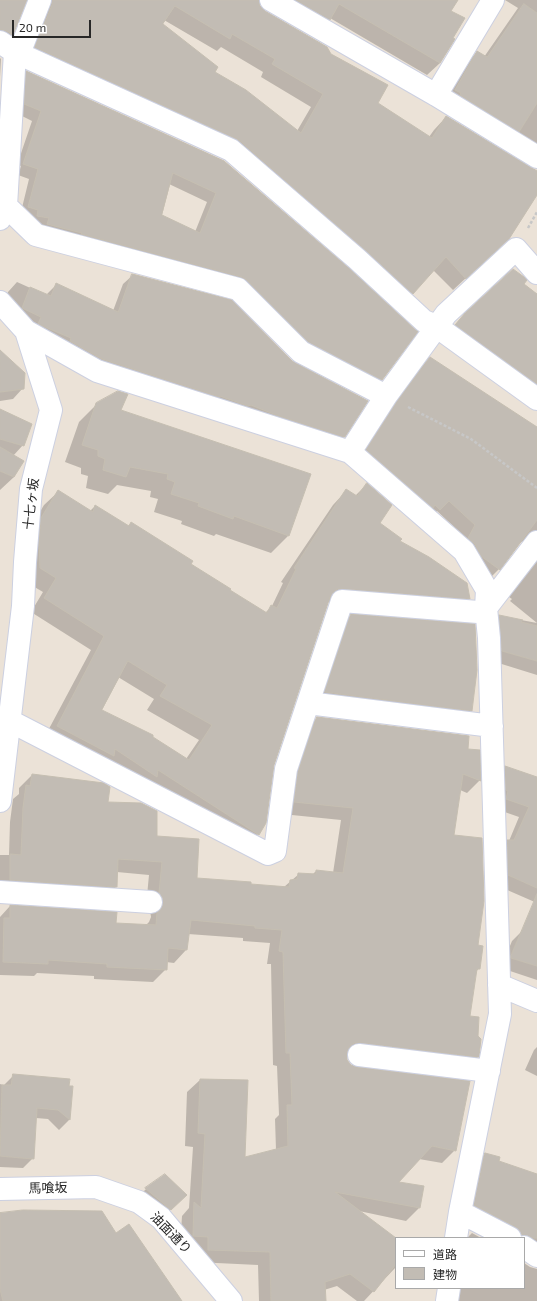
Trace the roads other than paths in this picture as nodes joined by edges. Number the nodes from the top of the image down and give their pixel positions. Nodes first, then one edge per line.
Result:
1 (40, 0) edge
2 (271, 0) edge
3 (490, 1) edge
4 (7, 47) edge
5 (436, 95) junction
6 (537, 157) edge
7 (3, 212) edge
8 (537, 274) edge
9 (0, 302) edge
10 (436, 326) junction
11 (26, 331) junction
12 (386, 396) junction
13 (537, 398) edge
14 (350, 452) junction
15 (537, 542) edge
16 (486, 608) junction
17 (308, 703) junction
18 (10, 721) junction
19 (492, 726) junction
20 (0, 801) edge
21 (0, 892) edge
22 (151, 902) dead end
23 (499, 985) junction
24 (537, 1002) edge
25 (359, 1055) dead end
26 (489, 1071) junction
27 (96, 1187) joint
28 (0, 1189) edge
29 (460, 1212) junction
30 (456, 1237) edge
31 (508, 1237) edge
32 (525, 1248) edge
33 (537, 1256) edge
34 (448, 1289) edge
35 (231, 1301) edge
36 (447, 1301) edge

1 - 4 street
2 - 5 street
3 - 5 street
4 - 7 street
4 - 10 street
5 - 6 street
7 - 12 street
8 - 10 street
9 - 11 street, 十七ヶ坂
10 - 12 street
10 - 13 street
11 - 14 street
11 - 18 street, 十七ヶ坂
12 - 14 street
14 - 16 street
15 - 16 street
16 - 17 street
16 - 19 street
17 - 18 street
17 - 19 street
18 - 20 street, 十七ヶ坂
19 - 23 street
21 - 22 street
23 - 24 street
23 - 26 street
25 - 26 street
26 - 29 street
27 - 28 street, 馬喰坂
27 - 35 street, 油面通り
29 - 30 street
29 - 31 street
32 - 33 street
34 - 36 street

